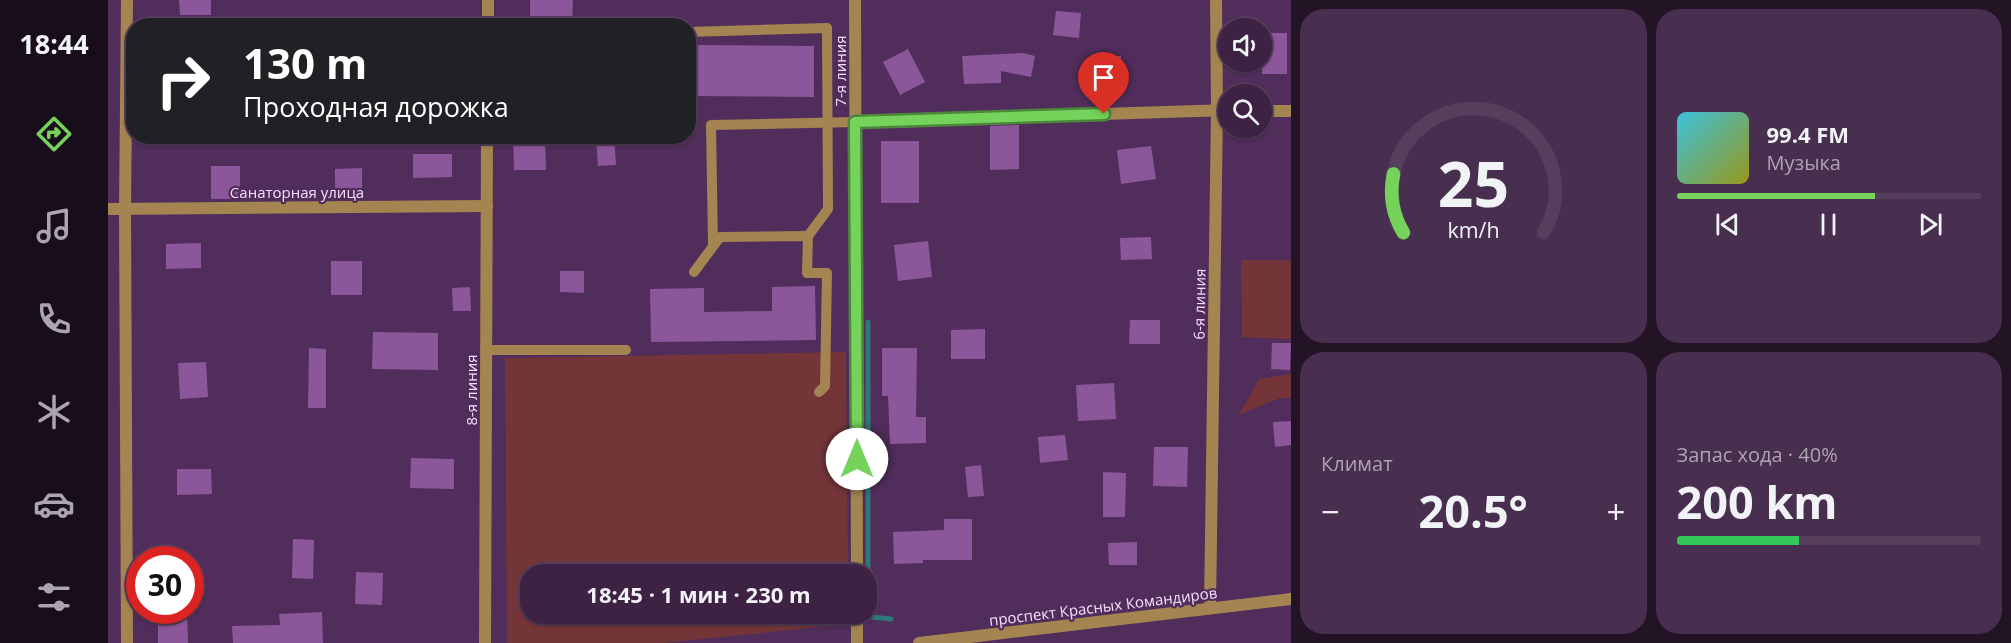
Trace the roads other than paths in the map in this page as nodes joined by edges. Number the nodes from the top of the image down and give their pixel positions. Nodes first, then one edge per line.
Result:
1 (127, 0) edge
2 (488, 0) edge
3 (855, 0) edge
4 (1216, 0) edge
5 (127, 18) edge
6 (488, 18) edge
7 (696, 32) edge
8 (1221, 84) edge
9 (126, 104) edge
10 (1218, 110) edge
11 (1272, 111) edge
12 (1291, 111) edge
13 (855, 122) junction
14 (828, 123) junction
15 (1222, 138) edge
16 (488, 144) edge
17 (487, 206) junction
18 (108, 209) edge
19 (125, 209) junction
20 (808, 236) junction
21 (713, 245) junction
22 (694, 272) dead end
23 (486, 350) junction
24 (626, 350) dead end
25 (819, 392) dead end
26 (857, 564) edge
27 (1291, 599) edge
28 (1210, 608) junction
29 (857, 624) edge
30 (127, 643) edge
31 (485, 643) edge
32 (857, 643) edge
33 (919, 643) edge

1 - 5 street
2 - 6 street
3 - 13 street, 7-я линия
4 - 8 street, 6-я линия
7 - 14 lane
9 - 19 street
10 - 13 street
11 - 12 street
13 - 14 lane
13 - 26 street, 7-я линия
14 - 20 lane
14 - 21 lane
15 - 28 street, 6-я линия
16 - 17 street, 8-я линия
17 - 19 street, Санаторная улица
17 - 23 street, 8-я линия
18 - 19 street, Санаторная улица
19 - 30 street
20 - 21 lane
20 - 25 lane
21 - 22 lane
23 - 24 lane
23 - 31 street, 8-я линия
27 - 28 street, проспект Красных Командиров
28 - 33 street, проспект Красных Командиров
29 - 32 street

